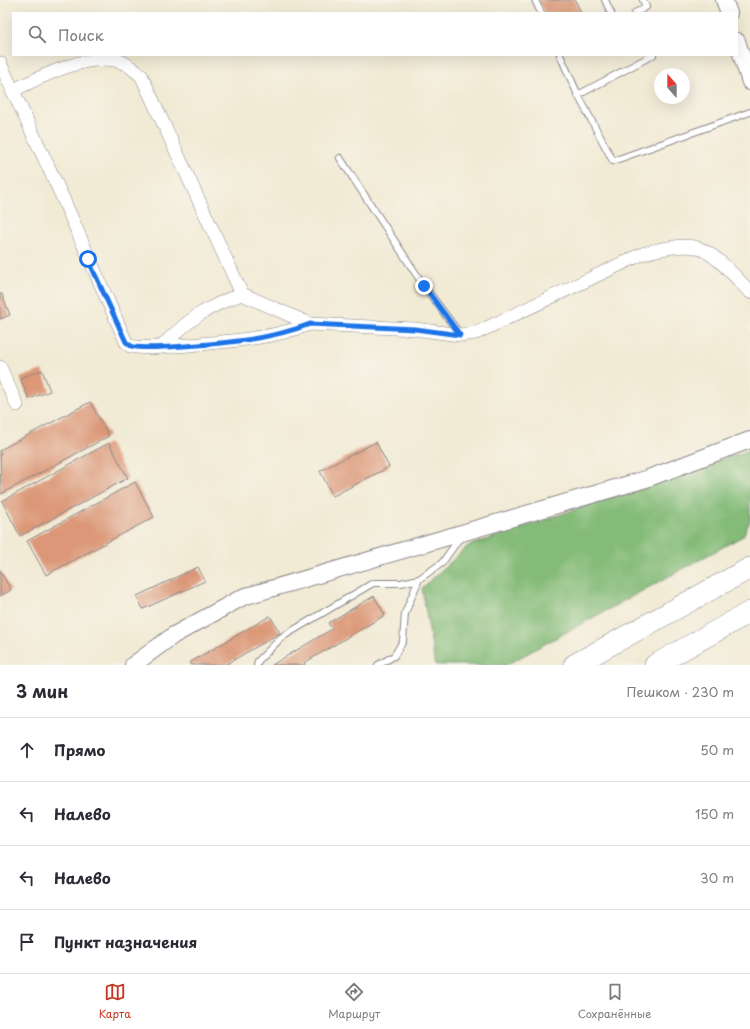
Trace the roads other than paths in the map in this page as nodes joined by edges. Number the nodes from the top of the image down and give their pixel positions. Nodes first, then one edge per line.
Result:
1 (536, 0) edge
2 (605, 0) edge
3 (643, 0) edge
4 (724, 0) edge
5 (541, 12) edge
6 (611, 12) edge
7 (637, 12) edge
8 (729, 12) edge
9 (738, 43) edge
10 (560, 56) edge
11 (651, 56) edge
12 (747, 62) edge
13 (0, 63) edge
14 (750, 82) edge
15 (12, 91) junction
16 (578, 95) junction
17 (750, 112) edge
18 (340, 158) dead end
19 (750, 292) edge
20 (242, 294) junction
21 (310, 324) junction
22 (460, 335) junction
23 (161, 347) junction
24 (0, 367) edge
25 (17, 405) dead end
26 (750, 440) edge
27 (464, 532) junction
28 (750, 568) edge
29 (419, 579) junction
30 (750, 612) edge
31 (133, 665) edge
32 (257, 665) edge
33 (378, 665) edge
34 (574, 665) edge
35 (655, 665) edge

1 - 5 lane
2 - 6 lane
3 - 7 lane
4 - 8 street
9 - 12 street
10 - 16 lane
11 - 16 lane
12 - 14 street
13 - 15 street
15 - 20 street
15 - 23 street
16 - 17 lane
18 - 22 lane
19 - 22 street
20 - 21 street
20 - 23 street
21 - 22 street
21 - 23 street
24 - 25 street
26 - 27 street
27 - 29 lane
27 - 31 street
28 - 34 highway
29 - 32 lane
29 - 33 lane
30 - 35 highway

